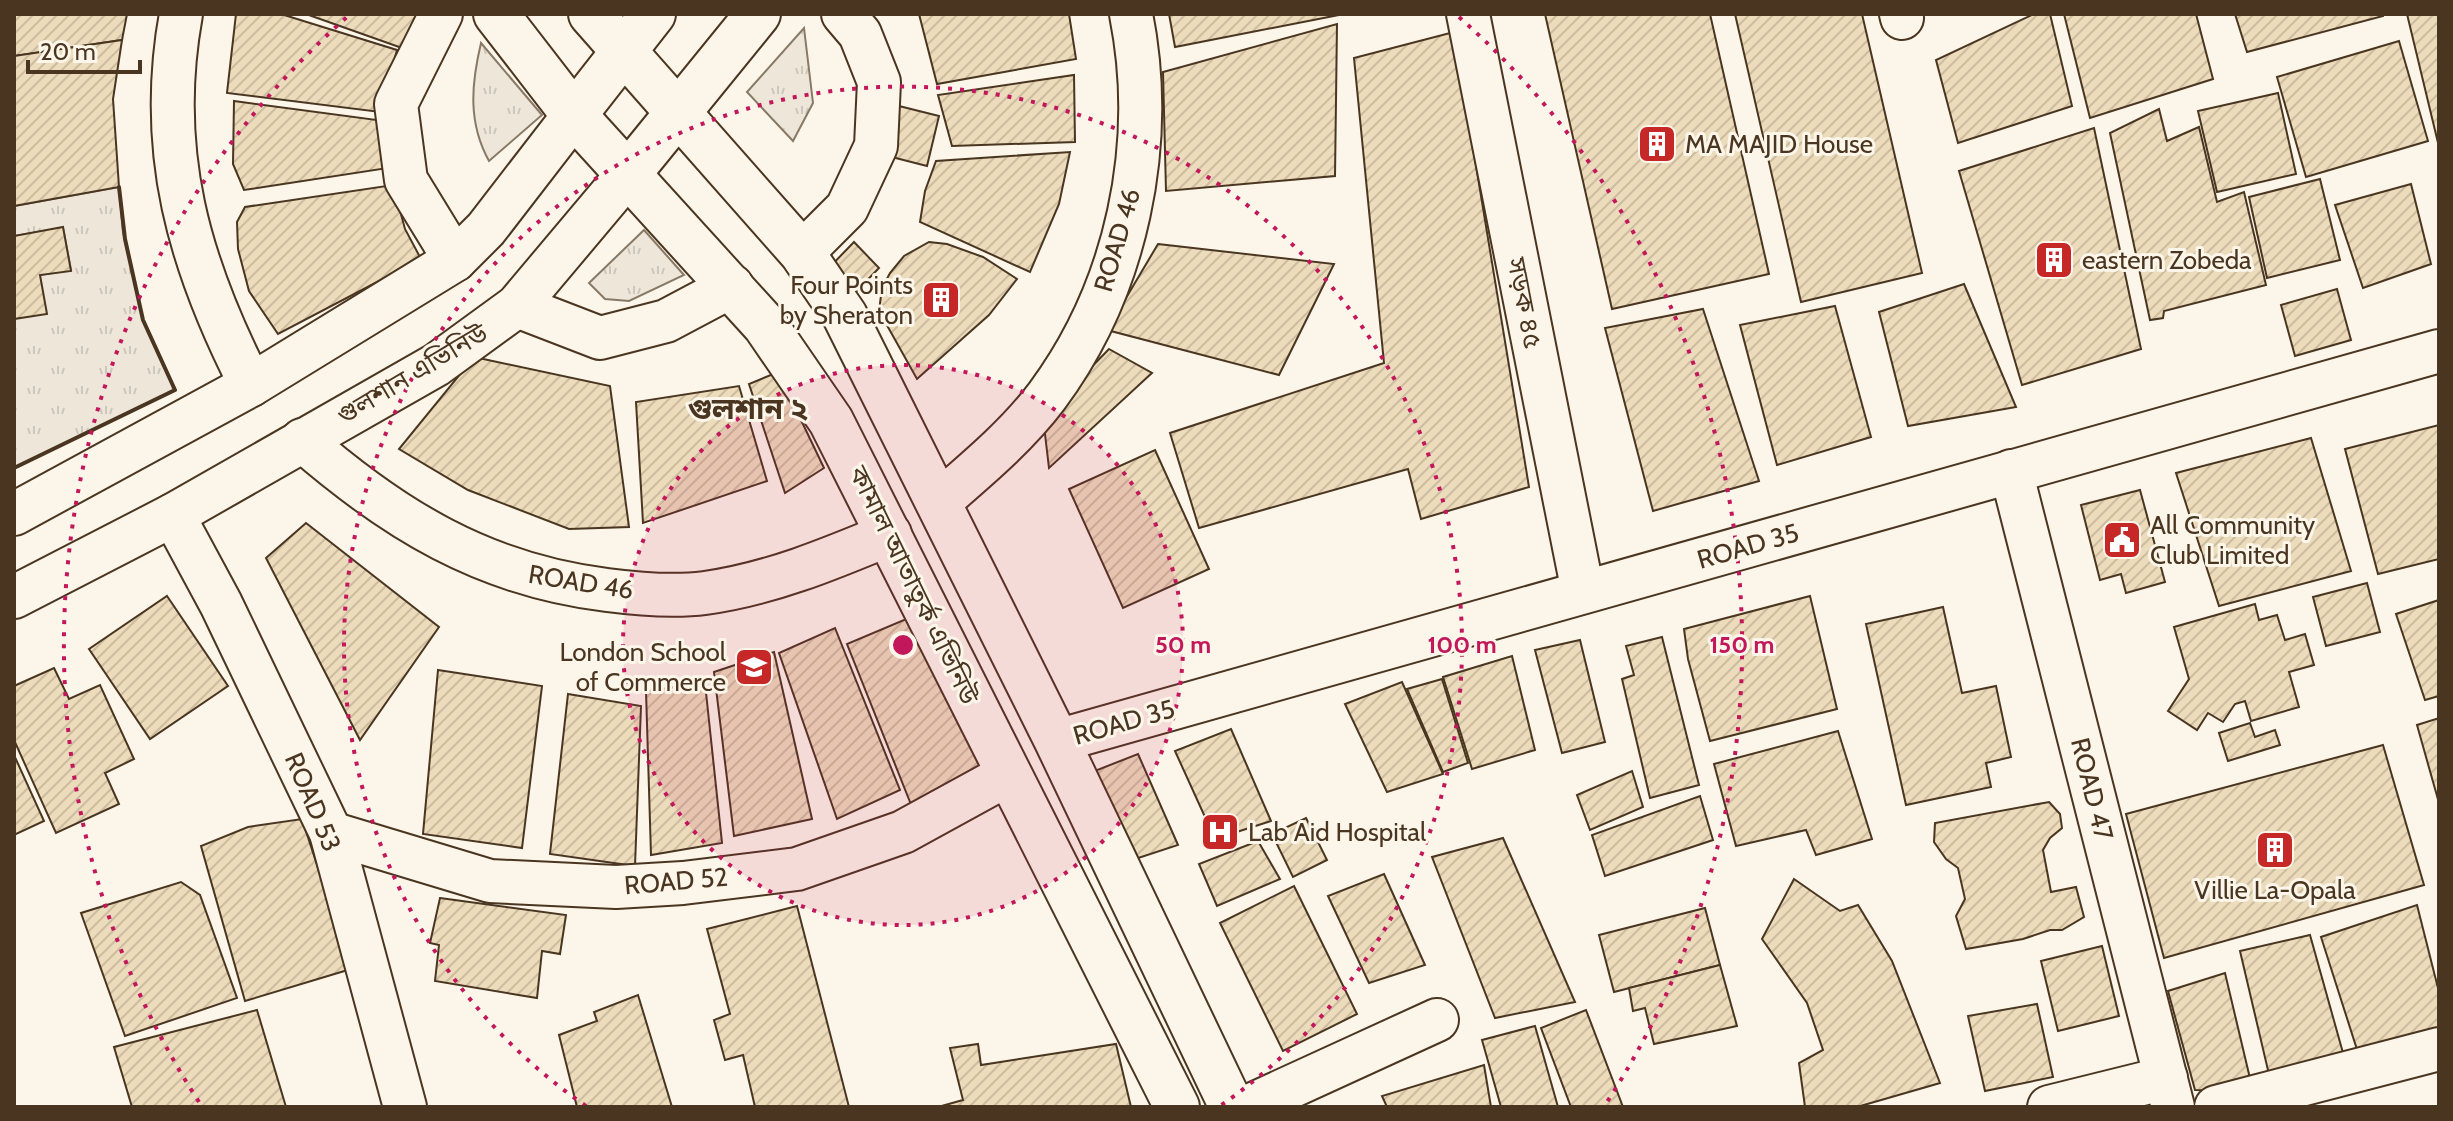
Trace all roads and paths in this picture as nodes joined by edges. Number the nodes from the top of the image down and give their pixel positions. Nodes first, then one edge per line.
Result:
1 (181, 14) edge
2 (441, 14) edge
3 (496, 14) edge
4 (591, 14) edge
5 (653, 14) edge
6 (758, 14) edge
7 (843, 14) edge
8 (1131, 14) edge
9 (1468, 14) edge
10 (623, 49) junction
11 (678, 110) junction
12 (574, 115) junction
13 (628, 174) junction
14 (802, 253) junction
15 (455, 260) junction
16 (732, 286) junction
17 (517, 306) junction
18 (2439, 351) edge
19 (251, 385) junction
20 (302, 440) junction
21 (2011, 471) junction
22 (938, 503) junction
23 (14, 514) edge
24 (173, 515) junction
25 (890, 534) junction
26 (1583, 592) junction
27 (14, 597) edge
28 (1057, 741) junction
29 (1007, 775) junction
30 (331, 833) junction
31 (1437, 1020) dead end
32 (2439, 1049) edge
33 (2170, 1092) edge
34 (405, 1107) edge
35 (1177, 1107) edge
36 (1232, 1107) edge
37 (1247, 1107) edge
38 (2049, 1107) edge
39 (2216, 1107) edge

1 - 19 street
2 - 15 street
3 - 12 main road, কামাল আতাতুর্ক এভিনিউ
4 - 10 main road
5 - 10 main road
6 - 11 main road, গুলশান এভিনিউ
7 - 14 street
8 - 22 street, ROAD 46
9 - 26 street, সড়ক ৪৫
10 - 11 main road
10 - 12 main road
11 - 13 main road, গুলশান এভিনিউ
11 - 14 main road
12 - 13 main road, কামাল আতাতুর্ক এভিনিউ
12 - 15 street
13 - 16 main road, কামাল আতাতুর্ক এভিনিউ
13 - 17 street, গুলশান এভিনিউ
14 - 22 main road
15 - 19 street
16 - 17 street
16 - 25 main road, কামাল আতাতুর্ক এভিনিউ
17 - 20 street, গুলশান এভিনিউ
18 - 21 street, ROAD 35
19 - 23 street
20 - 24 street, গুলশান এভিনিউ
20 - 25 street, ROAD 46
21 - 26 street, ROAD 35
21 - 33 street, ROAD 47
22 - 28 main road
24 - 27 street, গুলশান এভিনিউ
24 - 30 street, ROAD 53
25 - 29 main road, কামাল আতাতুর্ক এভিনিউ
26 - 28 street, ROAD 35
28 - 36 main road
29 - 30 street, ROAD 52
29 - 35 main road, কামাল আতাতুর্ক এভিনিউ
30 - 34 street, ROAD 53
31 - 37 street
32 - 39 street
33 - 38 street

